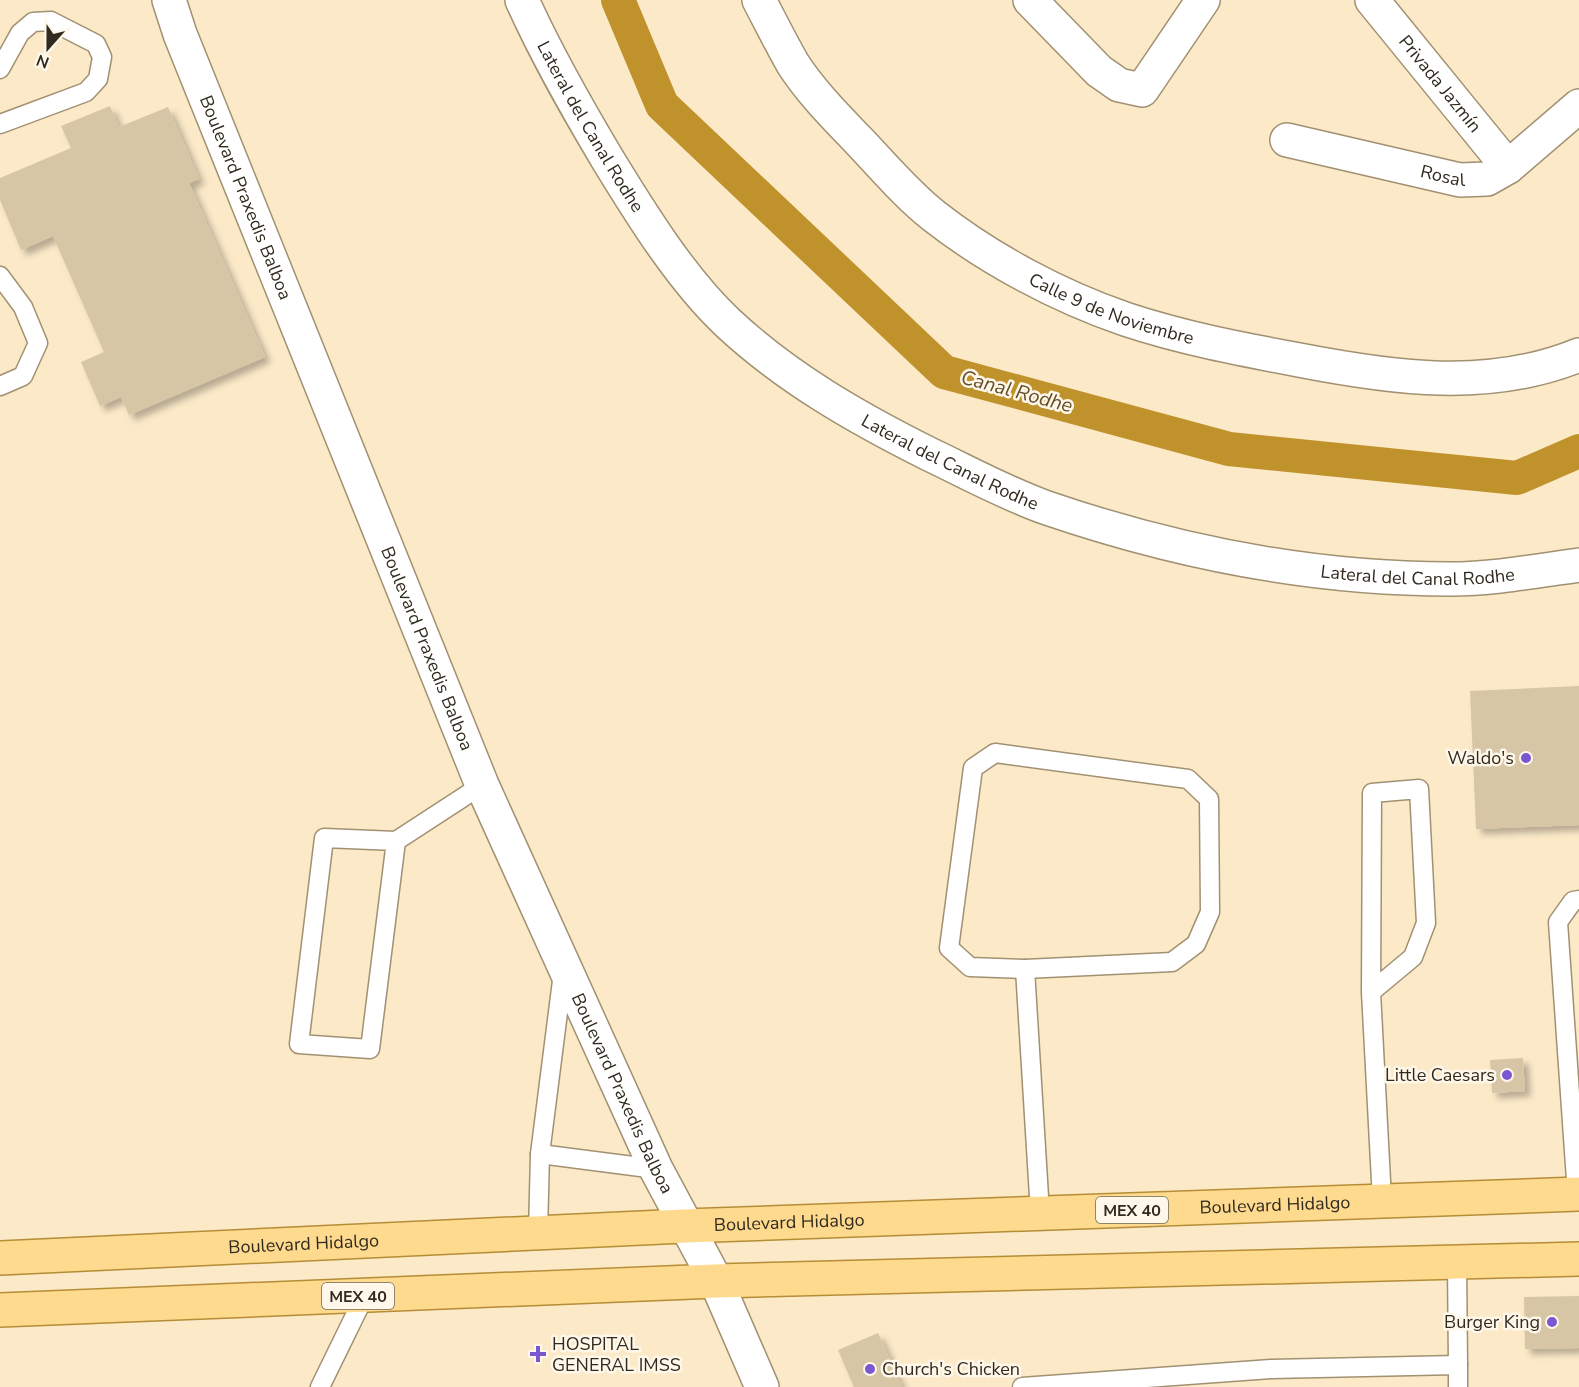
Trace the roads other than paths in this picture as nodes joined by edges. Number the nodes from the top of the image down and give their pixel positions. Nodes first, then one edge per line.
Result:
1 (169, 0) edge
2 (522, 0) edge
3 (759, 0) edge
4 (1030, 0) edge
5 (1203, 0) edge
6 (1372, 0) edge
7 (0, 69) edge
8 (1579, 106) edge
9 (0, 124) edge
10 (1287, 140) dead end
11 (1508, 167) junction
12 (0, 276) edge
13 (1579, 355) edge
14 (0, 386) edge
15 (1579, 565) edge
16 (482, 785) junction
17 (396, 841) junction
18 (1579, 900) edge
19 (564, 967) junction
20 (1025, 969) junction
21 (1371, 992) junction
22 (540, 1154) junction
23 (656, 1169) junction
24 (1578, 1194) edge
25 (1382, 1200) junction
26 (1040, 1213) junction
27 (684, 1226) junction
28 (538, 1233) junction
29 (0, 1258) edge
30 (1579, 1259) edge
31 (1457, 1264) junction
32 (716, 1281) junction
33 (365, 1295) junction
34 (0, 1310) edge
35 (1458, 1365) junction
36 (320, 1387) edge
37 (762, 1387) edge
38 (1022, 1387) edge
39 (1458, 1387) edge

1 - 16 street, Boulevard Praxedis Balboa
2 - 15 street, Lateral del Canal Rodhe
3 - 13 street, Calle 9 de Noviembre
4 - 5 street
6 - 11 street, Privada Jazmín
7 - 9 lane
8 - 11 street, Rosal
10 - 11 street, Rosal
12 - 14 lane
16 - 17 lane
16 - 19 street, Boulevard Praxedis Balboa
17 - 17 lane
18 - 24 lane
19 - 22 lane
19 - 23 street, Boulevard Praxedis Balboa
20 - 20 lane
20 - 26 lane
21 - 21 lane
21 - 25 lane
22 - 23 lane
22 - 28 lane
23 - 27 street, Boulevard Praxedis Balboa
24 - 25 main road, Boulevard Hidalgo / MEX 40
25 - 26 main road, Boulevard Hidalgo / MEX 40
26 - 27 main road, Boulevard Hidalgo / MEX 40
27 - 28 main road, Boulevard Hidalgo / MEX 40
27 - 32 street, Boulevard Praxedis Balboa
28 - 29 main road, Boulevard Hidalgo / MEX 40
30 - 31 main road, MEX 40
31 - 32 main road, MEX 40
31 - 35 lane
32 - 33 main road, MEX 40
32 - 37 street, Boulevard Praxedis Balboa
33 - 34 main road, MEX 40
33 - 36 lane
35 - 38 lane
35 - 39 lane

